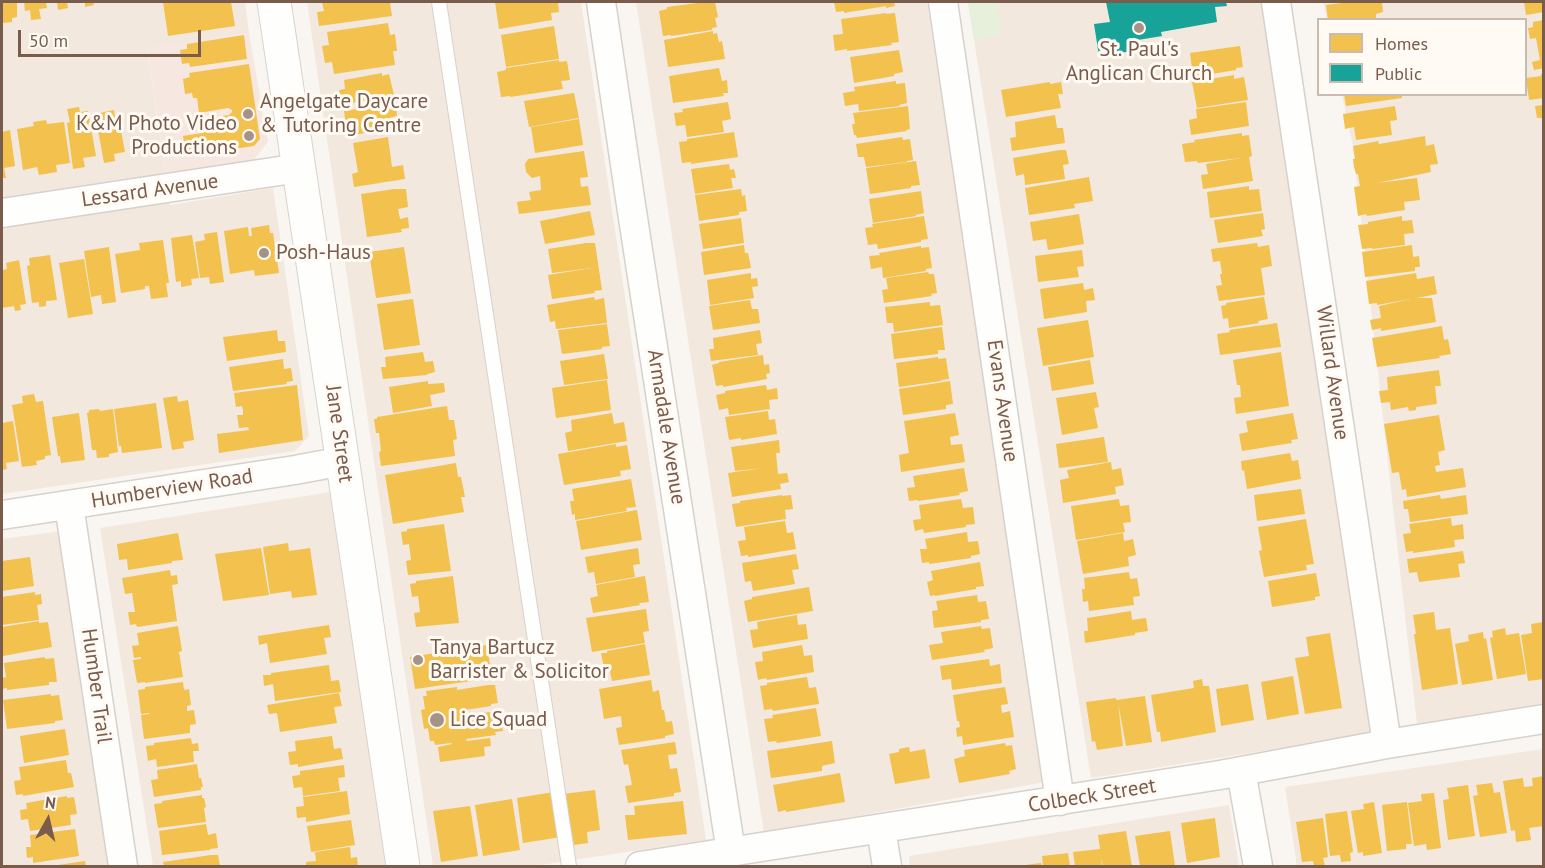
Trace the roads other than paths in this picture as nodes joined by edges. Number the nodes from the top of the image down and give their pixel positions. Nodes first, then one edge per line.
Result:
1 (274, 2) edge
2 (439, 2) edge
3 (602, 2) edge
4 (943, 2) edge
5 (1276, 2) edge
6 (299, 168) junction
7 (2, 213) edge
8 (343, 461) junction
9 (69, 505) junction
10 (2, 515) edge
11 (1544, 719) edge
12 (1387, 744) junction
13 (1242, 771) junction
14 (1060, 801) junction
15 (881, 829) junction
16 (731, 852) junction
17 (123, 867) edge
18 (402, 867) edge
19 (569, 867) edge
20 (640, 867) edge
21 (887, 867) edge
22 (1258, 867) edge

1 - 6 main road, Jane Street
2 - 19 lane
3 - 16 street, Armadale Avenue
4 - 14 street, Evans Avenue
5 - 12 street, Willard Avenue
6 - 7 street, Lessard Avenue
6 - 8 main road, Jane Street
8 - 9 street, Humberview Road
8 - 18 main road, Jane Street
9 - 10 street, Humberview Road
9 - 17 street, Humber Trail
11 - 12 street, Colbeck Street
12 - 13 street, Colbeck Street
13 - 14 street, Colbeck Street
13 - 22 street
14 - 15 street, Colbeck Street
15 - 16 street, Colbeck Street
15 - 21 street
16 - 20 street, Colbeck Street

